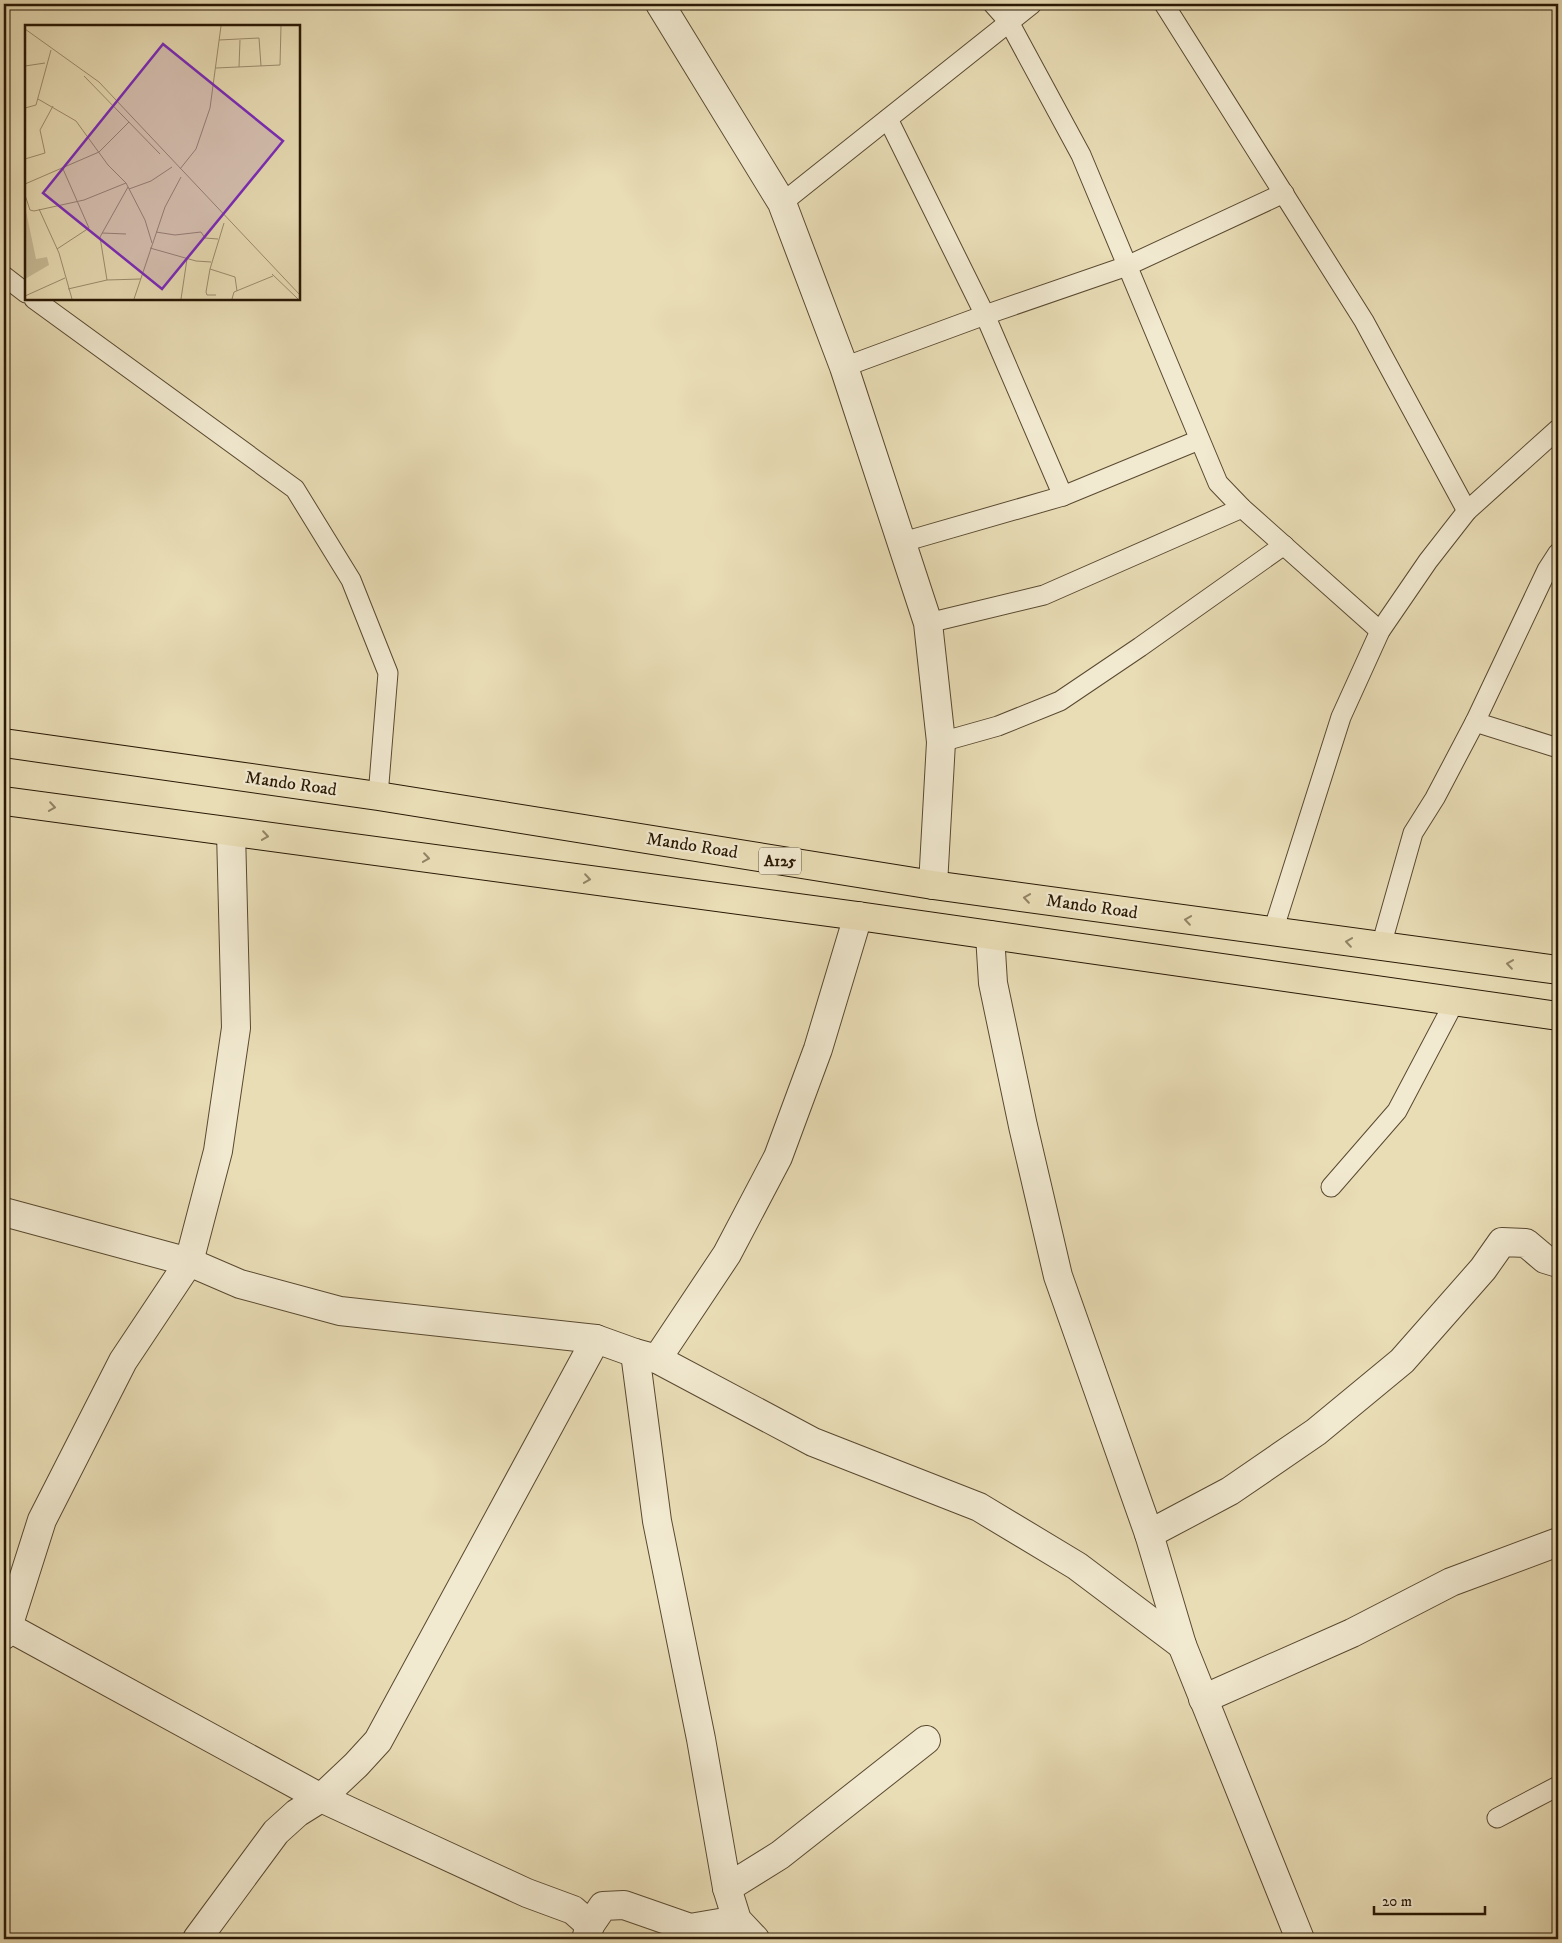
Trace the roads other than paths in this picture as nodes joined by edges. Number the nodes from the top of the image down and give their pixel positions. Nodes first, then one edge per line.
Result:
1 (660, 4) edge
2 (993, 4) edge
3 (1032, 4) edge
4 (1164, 4) edge
5 (1009, 22) junction
6 (888, 119) junction
7 (1284, 193) junction
8 (782, 203) junction
9 (1127, 266) junction
10 (4, 276) edge
11 (25, 292) edge
12 (35, 300) edge
13 (985, 315) junction
14 (844, 366) junction
15 (1558, 428) edge
16 (1199, 440) junction
17 (1063, 496) junction
18 (1242, 508) junction
19 (1467, 510) junction
20 (902, 542) junction
21 (1284, 545) junction
22 (1558, 553) edge
23 (928, 622) junction
24 (1380, 630) junction
25 (1475, 722) junction
26 (940, 742) junction
27 (4, 743) edge
28 (1558, 748) edge
29 (378, 796) junction
30 (4, 801) edge
31 (231, 832) junction
32 (933, 885) junction
33 (858, 916) junction
34 (1273, 931) junction
35 (990, 935) junction
36 (1381, 946) junction
37 (1558, 970) edge
38 (1455, 1001) junction
39 (1558, 1016) edge
40 (1331, 1187) dead end
41 (4, 1212) edge
42 (189, 1262) junction
43 (1558, 1263) edge
44 (596, 1339) junction
45 (646, 1356) junction
46 (1150, 1534) junction
47 (1558, 1542) edge
48 (6, 1631) edge
49 (1182, 1645) junction
50 (1203, 1699) junction
51 (926, 1740) dead end
52 (1558, 1786) edge
53 (321, 1798) junction
54 (1497, 1818) dead end
55 (727, 1888) junction
56 (746, 1930) edge
57 (588, 1932) edge
58 (198, 1939) edge
59 (1300, 1939) edge

1 - 8 street
2 - 5 lane
3 - 5 lane
4 - 7 lane
5 - 6 lane
5 - 9 lane
6 - 8 lane
6 - 13 lane
7 - 9 lane
7 - 19 lane
8 - 14 street
9 - 13 lane
9 - 16 lane
10 - 11 lane
12 - 29 lane
13 - 14 lane
13 - 17 lane
14 - 20 street
15 - 19 lane
16 - 17 lane
16 - 18 lane
17 - 20 lane
18 - 21 lane
18 - 23 lane
19 - 24 lane
20 - 23 street
21 - 24 lane
21 - 26 lane
22 - 25 lane
23 - 26 street
24 - 34 lane
25 - 28 lane
25 - 36 lane
26 - 32 street
27 - 29 highway, Mando Road / A125
29 - 32 highway, Mando Road / A125
30 -> 31 highway
31 -> 33 highway
31 - 42 street
34 -> 32 highway, Mando Road / A125
33 - 35 highway
33 - 45 street
36 -> 34 highway, Mando Road / A125
35 - 38 highway
35 - 46 street
37 -> 36 highway, Mando Road / A125
38 - 39 highway
38 - 40 lane
41 - 42 street
42 - 44 street
42 - 48 street
43 - 46 street
44 - 45 street
44 - 53 street
45 - 49 street
45 - 55 street
46 - 49 street
47 - 50 street
48 - 53 street
49 - 50 street
50 - 59 street
51 - 55 street
52 - 54 lane
53 - 57 street
53 - 58 street
55 - 56 street
56 - 57 street

